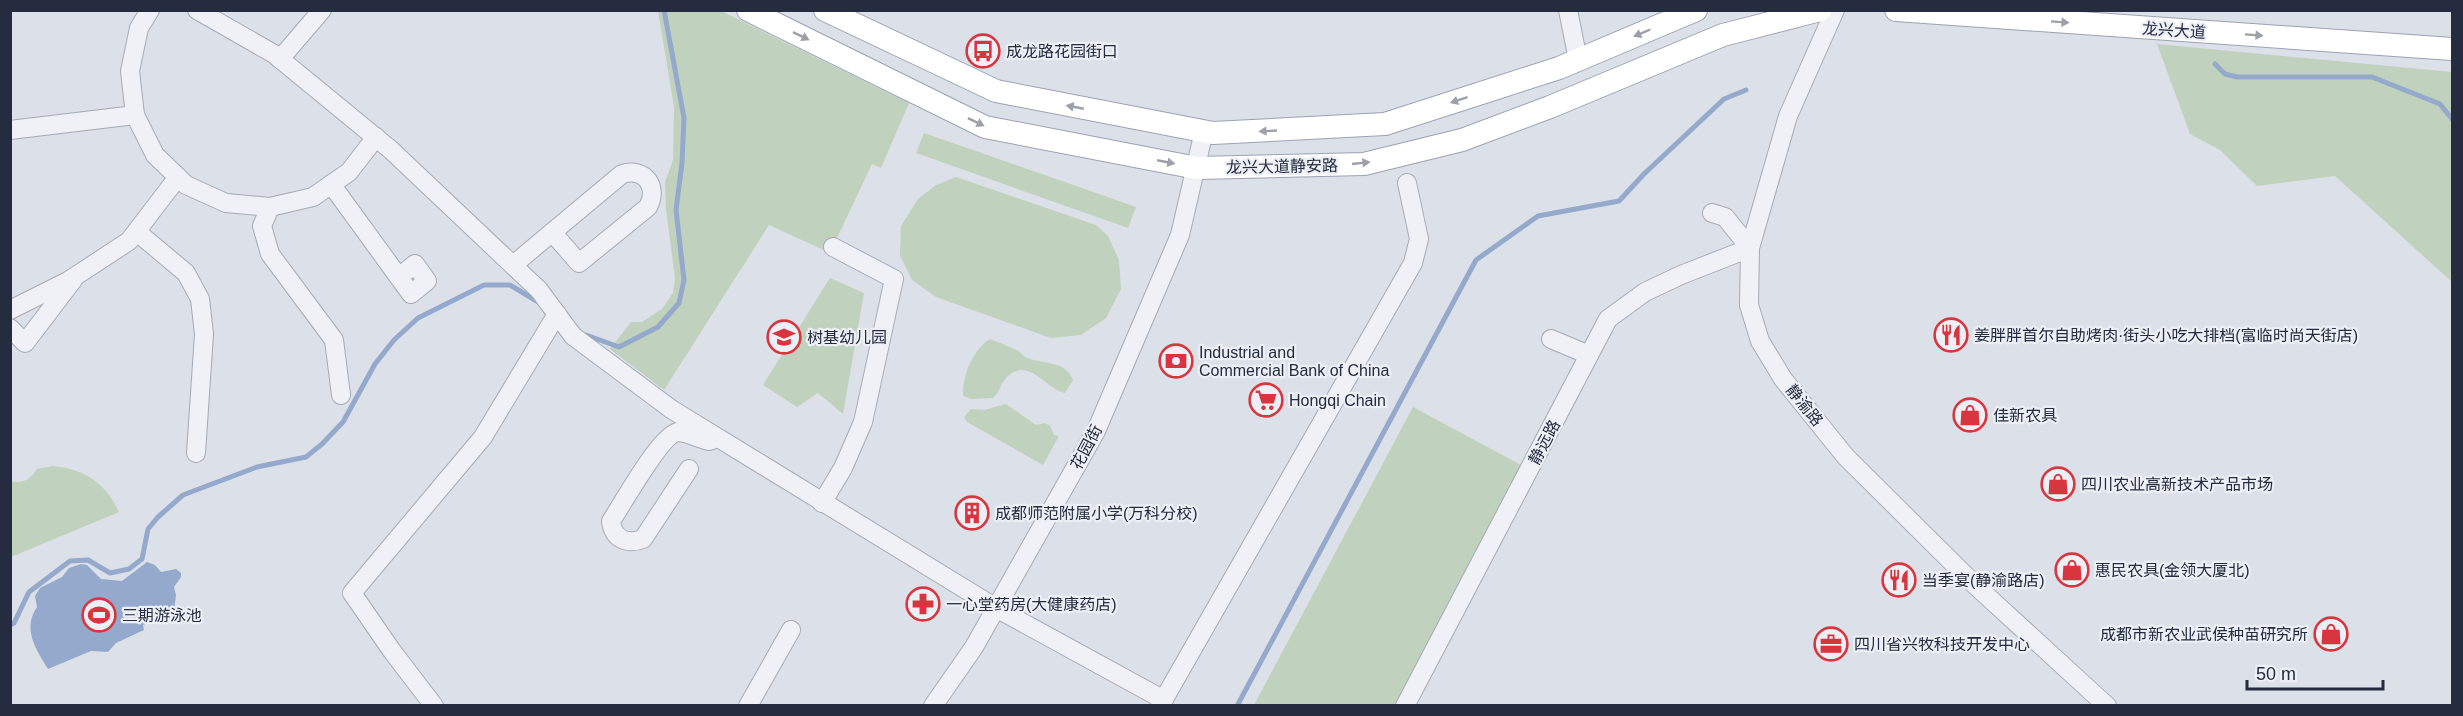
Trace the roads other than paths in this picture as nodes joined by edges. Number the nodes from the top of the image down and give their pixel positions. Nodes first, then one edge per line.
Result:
1 (150, 10) edge
2 (197, 10) edge
3 (748, 10) edge
4 (825, 10) edge
5 (1568, 10) edge
6 (1696, 10) edge
7 (1820, 10) edge
8 (1835, 10) edge
9 (1896, 10) edge
10 (311, 14) edge
11 (2452, 49) edge
12 (280, 59) junction
13 (1578, 60) junction
14 (135, 115) junction
15 (10, 130) edge
16 (1204, 131) junction
17 (376, 137) junction
18 (1197, 168) junction
19 (178, 177) junction
20 (1407, 183) dead end
21 (331, 184) junction
22 (270, 207) junction
23 (1712, 213) dead end
24 (137, 232) junction
25 (552, 232) junction
26 (833, 247) dead end
27 (1750, 248) junction
28 (513, 266) junction
29 (77, 275) junction
30 (399, 278) dead end
31 (10, 310) edge
32 (556, 314) junction
33 (10, 328) edge
34 (1551, 339) dead end
35 (1590, 355) junction
36 (341, 395) dead end
37 (716, 437) junction
38 (196, 453) dead end
39 (689, 469) dead end
40 (822, 503) junction
41 (996, 609) junction
42 (791, 630) dead end
43 (1162, 703) edge
44 (434, 705) edge
45 (748, 705) edge
46 (933, 705) edge
47 (1405, 705) edge
48 (2107, 705) edge

1 - 14 street
2 - 12 street
3 -> 18 main road, 龙兴大道静安路
16 -> 4 main road, 龙兴大道静安路
5 - 13 street
6 -> 13 main road, 龙兴大道静安路
18 -> 7 main road, 龙兴大道静安路
8 - 27 street, 静渝路
9 -> 11 main road, 龙兴大道
10 - 12 street
12 - 17 street
13 -> 16 main road, 龙兴大道静安路
14 - 15 street
14 - 19 street
16 - 18 street, 花园街
17 - 21 street
17 - 28 street
18 - 41 street, 花园街
19 - 22 street
19 - 24 street
20 - 43 street
21 - 22 street
21 - 30 street
22 - 36 street
23 - 27 street
24 - 29 street
24 - 38 street
25 - 25 street
25 - 28 street
26 - 40 street
27 - 35 street, 静远路
27 - 48 street, 静渝路
28 - 32 street
29 - 31 street
29 - 33 street
32 - 37 street
32 - 44 street
34 - 35 street
35 - 47 street, 静远路
37 - 39 street
37 - 40 street
40 - 41 street
41 - 43 street
41 - 46 street, 花园街
42 - 45 street

